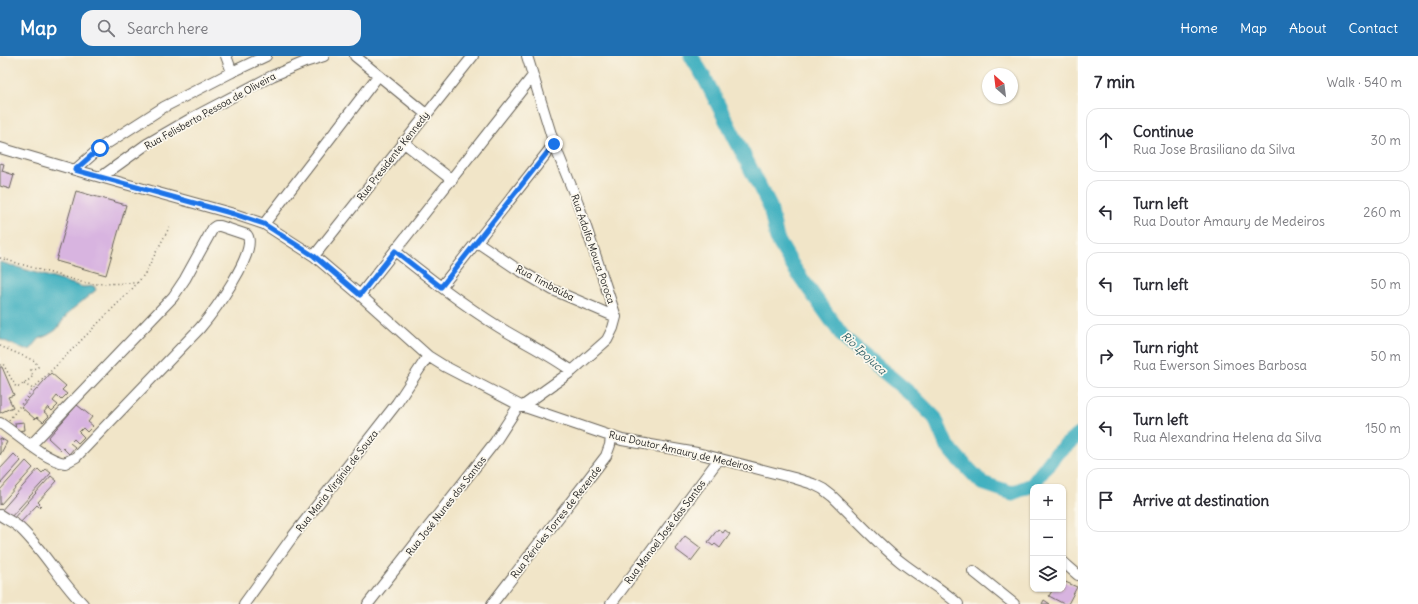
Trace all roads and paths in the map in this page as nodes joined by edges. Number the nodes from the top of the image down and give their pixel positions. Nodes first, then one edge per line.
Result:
1 (226, 56) edge
2 (266, 56) edge
3 (324, 56) edge
4 (355, 56) edge
5 (472, 56) edge
6 (527, 56) edge
7 (232, 72) junction
8 (378, 76) junction
9 (532, 77) junction
10 (426, 114) junction
11 (403, 142) junction
12 (554, 144) junction
13 (0, 148) edge
14 (75, 170) junction
15 (101, 177) junction
16 (452, 180) junction
17 (264, 224) junction
18 (170, 226) dead end
19 (477, 242) junction
20 (395, 251) junction
21 (314, 256) junction
22 (0, 258) edge
23 (137, 283) junction
24 (441, 287) junction
25 (360, 295) junction
26 (616, 317) junction
27 (0, 346) edge
28 (428, 356) junction
29 (0, 365) edge
30 (572, 371) junction
31 (24, 384) junction
32 (33, 389) junction
33 (521, 406) junction
34 (2, 424) edge
35 (611, 437) junction
36 (31, 445) junction
37 (719, 459) junction
38 (0, 515) edge
39 (1066, 565) edge
40 (973, 572) dead end
41 (1078, 575) edge
42 (83, 604) edge
43 (244, 604) edge
44 (368, 604) edge
45 (492, 604) edge
46 (611, 604) edge
47 (958, 604) edge
48 (1014, 604) edge

1 - 7 street
2 - 7 street
3 - 15 street, Rua Felisberto Pessoa de Oliveira
4 - 8 street
5 - 10 street, Rua Presidente Kennedy
6 - 9 street, Rua Adolfo Moura Poroca
7 - 14 street
8 - 10 street
8 - 17 street
9 - 12 street, Rua Adolfo Moura Poroca
9 - 16 street
10 - 11 street, Rua Presidente Kennedy
11 - 16 street
11 - 21 street, Rua Presidente Kennedy
12 - 19 street
12 - 26 street, Rua Adolfo Moura Poroca
13 - 14 street, Rua Doutor Amaury de Medeiros
14 - 15 street, Rua Doutor Amaury de Medeiros
15 - 17 street, Rua Doutor Amaury de Medeiros
16 - 20 street
17 - 21 street, Rua Doutor Amaury de Medeiros
18 - 23 path
19 - 24 street
19 - 26 street, Rua Timbaúba
20 - 24 street
20 - 25 street
21 - 25 street, Rua Doutor Amaury de Medeiros
22 - 23 path
23 - 32 path
24 - 30 street
25 - 28 street, Rua Doutor Amaury de Medeiros
26 - 30 street, Rua Adolfo Moura Poroca
27 - 31 path
28 - 33 street, Rua Doutor Amaury de Medeiros
28 - 43 street, Rua Maria Virgínia de Souza
29 - 31 path
30 - 33 street, Rua Adolfo Moura Poroca
31 - 32 path
32 - 34 path
33 - 35 street, Rua Doutor Amaury de Medeiros
33 - 44 street, Rua José Nunes dos Santos
34 - 36 street
35 - 37 street, Rua Doutor Amaury de Medeiros
35 - 45 street, Rua Péricles Torres de Rezende
36 - 36 street
37 - 46 street, Rua Manoel José dos Santos
37 - 47 street, Rua Doutor Amaury de Medeiros
38 - 42 street
39 - 41 street
40 - 48 street

